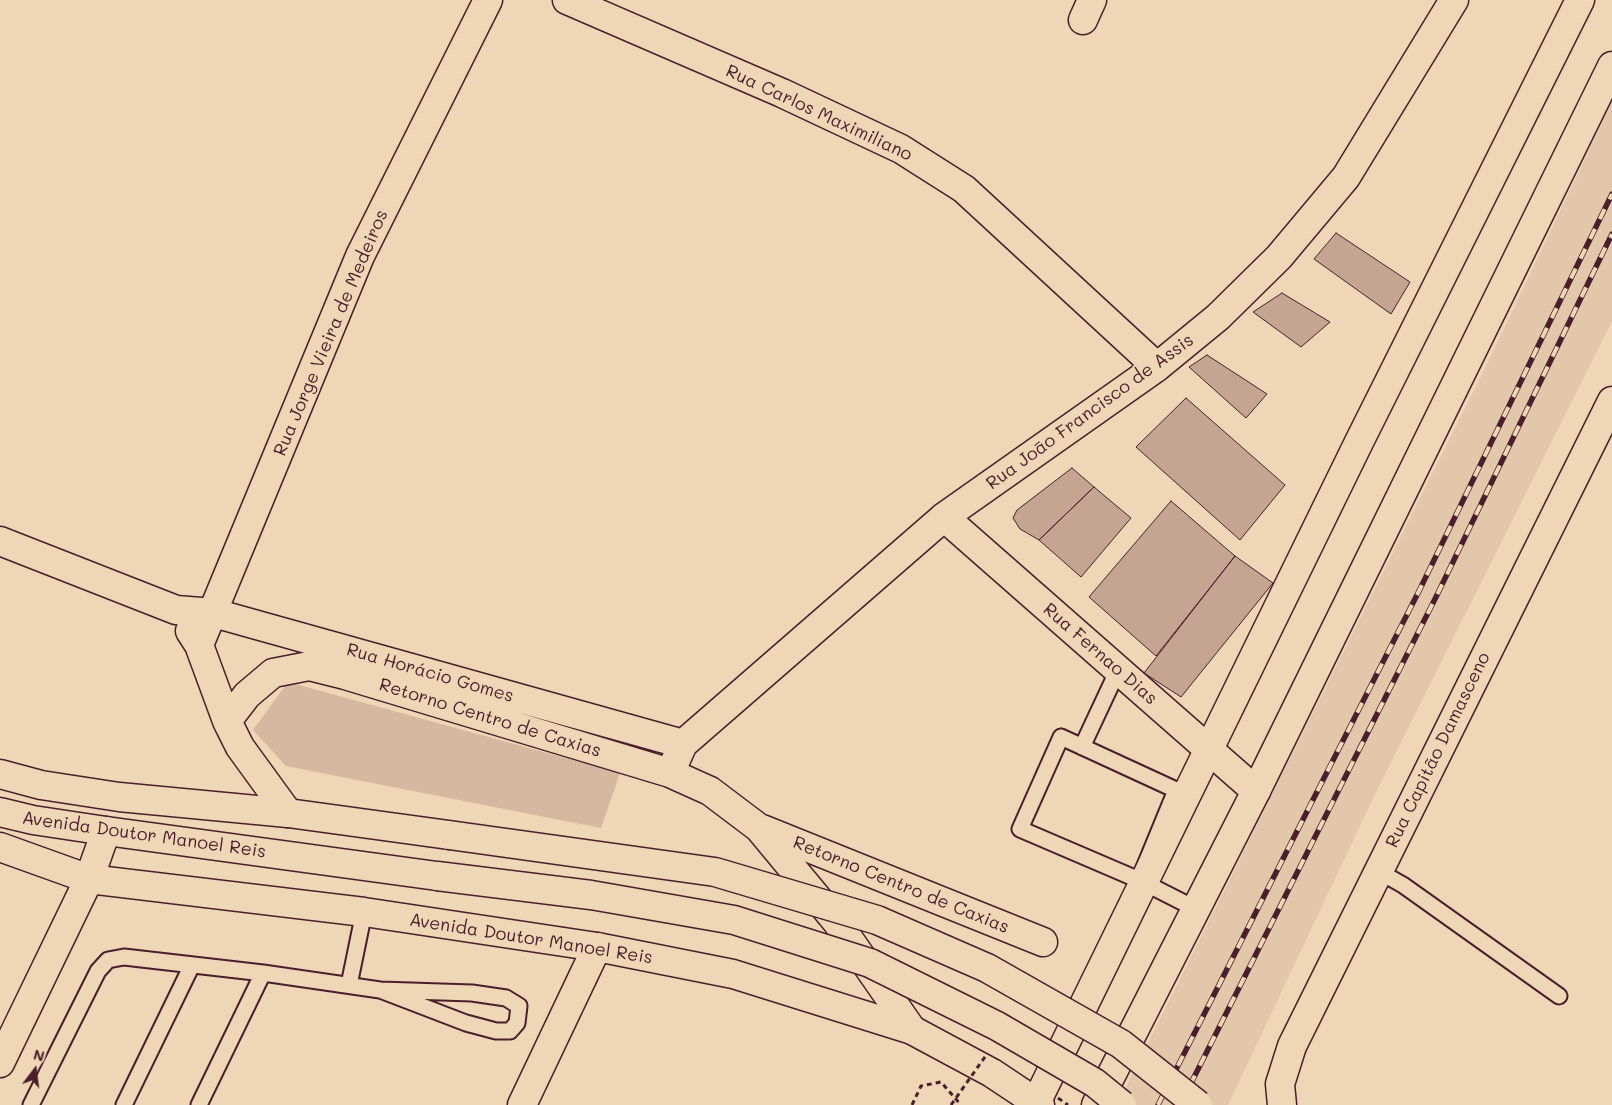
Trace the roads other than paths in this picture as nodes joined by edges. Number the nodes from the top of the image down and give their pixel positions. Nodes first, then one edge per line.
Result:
1 (488, 0) edge
2 (567, 0) edge
3 (1454, 0) edge
4 (1580, 0) edge
5 (1612, 66) edge
6 (1157, 367) junction
7 (1612, 401) edge
8 (944, 518) junction
9 (0, 541) edge
10 (176, 610) junction
11 (214, 612) junction
12 (199, 645) junction
13 (1118, 670) junction
14 (227, 721) junction
15 (683, 744) junction
16 (1082, 747) junction
17 (1209, 750) junction
18 (670, 772) junction
19 (0, 774) edge
20 (1256, 791) junction
21 (0, 812) edge
22 (288, 813) junction
23 (758, 828) junction
24 (106, 831) junction
25 (0, 847) edge
26 (1378, 872) junction
27 (89, 879) junction
28 (1140, 881) junction
29 (1196, 909) junction
30 (364, 912) junction
31 (1043, 942) dead end
32 (597, 947) junction
33 (192, 965) junction
34 (263, 973) junction
35 (349, 985) junction
36 (380, 990) junction
37 (1559, 996) dead end
38 (912, 1030) junction
39 (0, 1063) edge
40 (1041, 1102) edge
41 (31, 1105) edge
42 (124, 1105) edge
43 (199, 1105) edge
44 (522, 1105) edge
45 (1096, 1105) edge
46 (1122, 1105) edge
47 (1198, 1105) edge
48 (1282, 1105) edge

1 - 11 street, Rua Jorge Vieira de Medeiros
2 - 6 street, Rua Carlos Maximiliano
3 - 6 street, Rua Joāo Francisco de Assis
4 - 17 street
5 - 20 street
6 - 8 street, Rua Joāo Francisco de Assis
7 - 26 street, Rua Capitão Damasceno
8 - 13 street, Rua Fernao Dias
8 - 15 street, Rua Joāo Francisco de Assis
9 - 10 street, Rua Horácio Gomes
10 - 11 street, Rua Horácio Gomes
10 - 12 street
11 - 12 street, Rua Jorge Vieira de Medeiros
11 - 15 street, Rua Horácio Gomes
12 - 14 street
13 - 16 lane
13 - 17 street, Rua Fernao Dias
14 - 18 street, Retorno Centro de Caxias
14 - 22 street
15 - 18 street, Rua Joāo Francisco de Assis
16 - 28 lane
16 - 28 lane
17 - 20 street, Rua Fernao Dias
17 - 28 street
18 - 23 street, Retorno Centro de Caxias
19 - 22 street, Avenida Doutor Manoel Reis
20 - 29 street
21 - 24 street, Avenida Doutor Manoel Reis
22 - 47 street, Avenida Doutor Manoel Reis, bridge
23 - 31 street, Retorno Centro de Caxias
23 - 38 street, Retorno Centro de Caxias
24 - 27 street
24 - 46 street, Avenida Doutor Manoel Reis, bridge
25 - 27 street, Avenida Doutor Manoel Reis
26 - 37 lane
26 - 48 street, Rua Capitão Damasceno
27 - 30 street, Avenida Doutor Manoel Reis
27 - 39 street
28 - 29 lane
28 - 40 street
29 - 45 street
30 - 32 street, Avenida Doutor Manoel Reis
30 - 35 lane
32 - 38 street, Avenida Doutor Manoel Reis
32 - 44 street
33 - 34 lane
33 - 41 lane
33 - 42 lane
34 - 35 lane
34 - 43 lane
35 - 36 lane
36 - 36 lane
38 - 40 street, Avenida Doutor Manoel Reis

